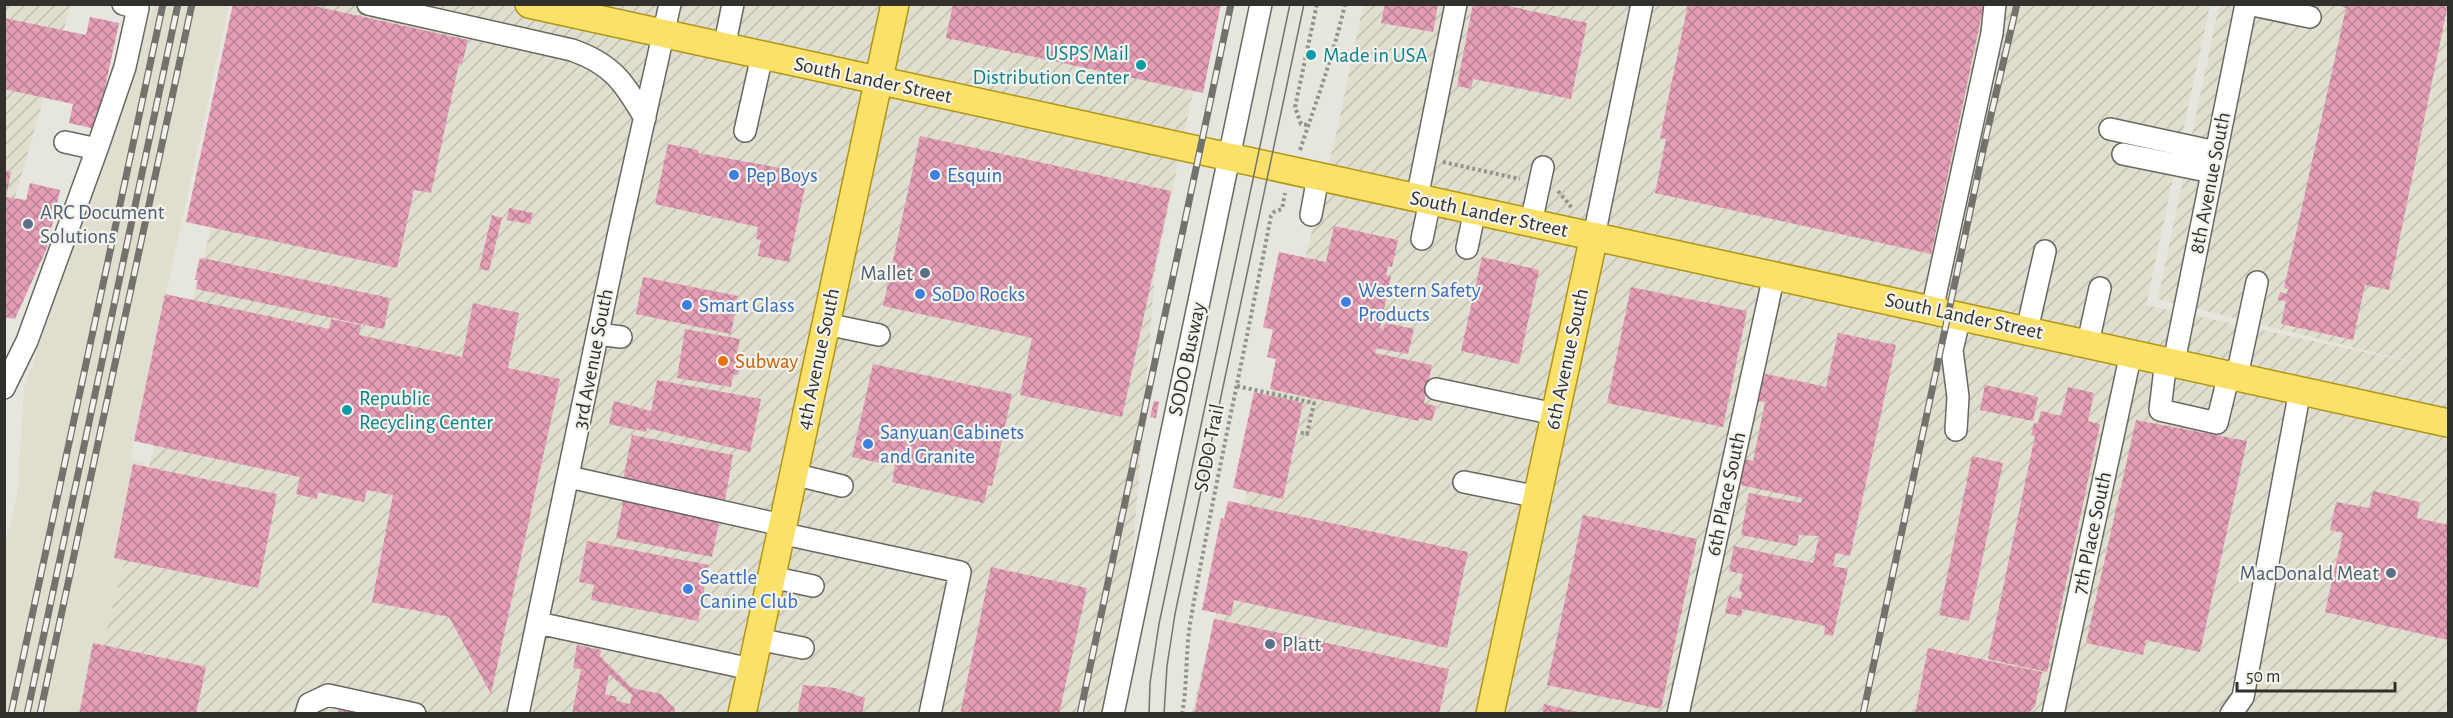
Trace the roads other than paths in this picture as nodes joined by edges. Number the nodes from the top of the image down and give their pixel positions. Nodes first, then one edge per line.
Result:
1 (123, 4) edge
2 (368, 4) edge
3 (529, 4) edge
4 (670, 4) edge
5 (733, 4) edge
6 (895, 4) edge
7 (1261, 4) edge
8 (1456, 4) edge
9 (1642, 4) edge
10 (1995, 4) edge
11 (2247, 4) edge
12 (2310, 17) dead end
13 (664, 35) junction
14 (724, 48) junction
15 (762, 56) junction
16 (878, 82) junction
17 (645, 118) junction
18 (2110, 129) dead end
19 (745, 131) dead end
20 (64, 142) dead end
21 (97, 149) junction
22 (2123, 154) dead end
23 (1228, 157) junction
24 (2214, 162) junction
25 (1541, 175) road end
26 (1318, 177) junction
27 (1424, 199) junction
28 (1475, 210) junction
29 (1311, 215) dead end
30 (1531, 223) junction
31 (1594, 236) junction
32 (1422, 239) dead end
33 (1467, 248) dead end
34 (2045, 251) dead end
35 (1774, 275) junction
36 (2257, 282) dead end
37 (2100, 288) dead end
38 (1932, 310) junction
39 (1960, 316) junction
40 (826, 324) junction
41 (2027, 330) junction
42 (598, 334) junction
43 (879, 335) dead end
44 (621, 337) dead end
45 (2088, 343) junction
46 (13, 351) edge
47 (2131, 352) junction
48 (2170, 361) junction
49 (2233, 375) junction
50 (4, 388) edge
51 (1436, 389) dead end
52 (2300, 390) junction
53 (1556, 414) junction
54 (2448, 423) edge
55 (1956, 430) dead end
56 (793, 474) junction
57 (569, 477) junction
58 (1464, 482) dead end
59 (842, 486) dead end
60 (1538, 497) junction
61 (781, 529) junction
62 (771, 577) junction
63 (813, 586) dead end
64 (538, 622) junction
65 (758, 639) junction
66 (803, 648) dead end
67 (752, 669) junction
68 (306, 714) edge
69 (415, 714) edge
70 (518, 714) edge
71 (742, 714) edge
72 (930, 714) edge
73 (1113, 714) edge
74 (1490, 714) edge
75 (1678, 714) edge
76 (2053, 714) edge
77 (2230, 714) edge

1 - 21 street
2 - 17 street
3 - 13 main road, South Lander Street
4 - 13 street, 3rd Avenue South
5 - 14 street
6 - 16 main road, 4th Avenue South
7 - 23 street, SODO Busway
8 - 27 street
9 - 31 street, 6th Avenue South
10 - 38 street
11 - 12 street
11 - 24 street, 8th Avenue South
13 - 14 main road, South Lander Street
13 - 17 street, 3rd Avenue South
14 - 15 main road, South Lander Street
15 - 16 main road, South Lander Street
15 - 19 street
16 - 23 main road, South Lander Street
16 - 40 main road, 4th Avenue South
17 - 42 street, 3rd Avenue South
18 - 24 street
20 - 21 street
21 - 46 street
22 - 24 street
23 - 26 main road, South Lander Street
23 - 73 street, SODO Busway
24 - 48 street, 8th Avenue South
25 - 30 street
26 - 27 main road, South Lander Street
26 - 29 street
27 - 28 main road, South Lander Street
27 - 32 street
28 - 30 main road, South Lander Street
28 - 33 street
30 - 31 main road, South Lander Street
31 - 35 main road, South Lander Street
31 - 53 main road, 6th Avenue South
34 - 41 street
35 - 38 main road, South Lander Street
35 - 75 street, 6th Place South
36 - 49 street
37 - 45 street
38 - 39 main road, South Lander Street
39 - 41 main road, South Lander Street
39 - 55 street
40 - 43 street
40 - 56 main road, 4th Avenue South
41 - 45 main road, South Lander Street
42 - 44 street
42 - 57 street, 3rd Avenue South
45 - 47 main road, South Lander Street
46 - 50 street
47 - 48 main road, South Lander Street
47 - 76 street, 7th Place South
48 - 49 main road, South Lander Street
48 - 49 street, 8th Avenue South
49 - 52 main road, South Lander Street
51 - 53 street
52 - 54 main road, South Lander Street
52 - 77 street
53 - 60 main road, 6th Avenue South
56 - 59 street
56 - 61 main road, 4th Avenue South
57 - 61 street
57 - 64 street, 3rd Avenue South
58 - 60 street
60 - 74 main road, 6th Avenue South
61 - 62 main road, 4th Avenue South
61 - 72 street
62 - 63 street
62 - 65 main road, 4th Avenue South
64 - 67 street
64 - 70 street, 3rd Avenue South
65 - 66 street
65 - 67 main road, 4th Avenue South
67 - 71 main road, 4th Avenue South
68 - 69 street

